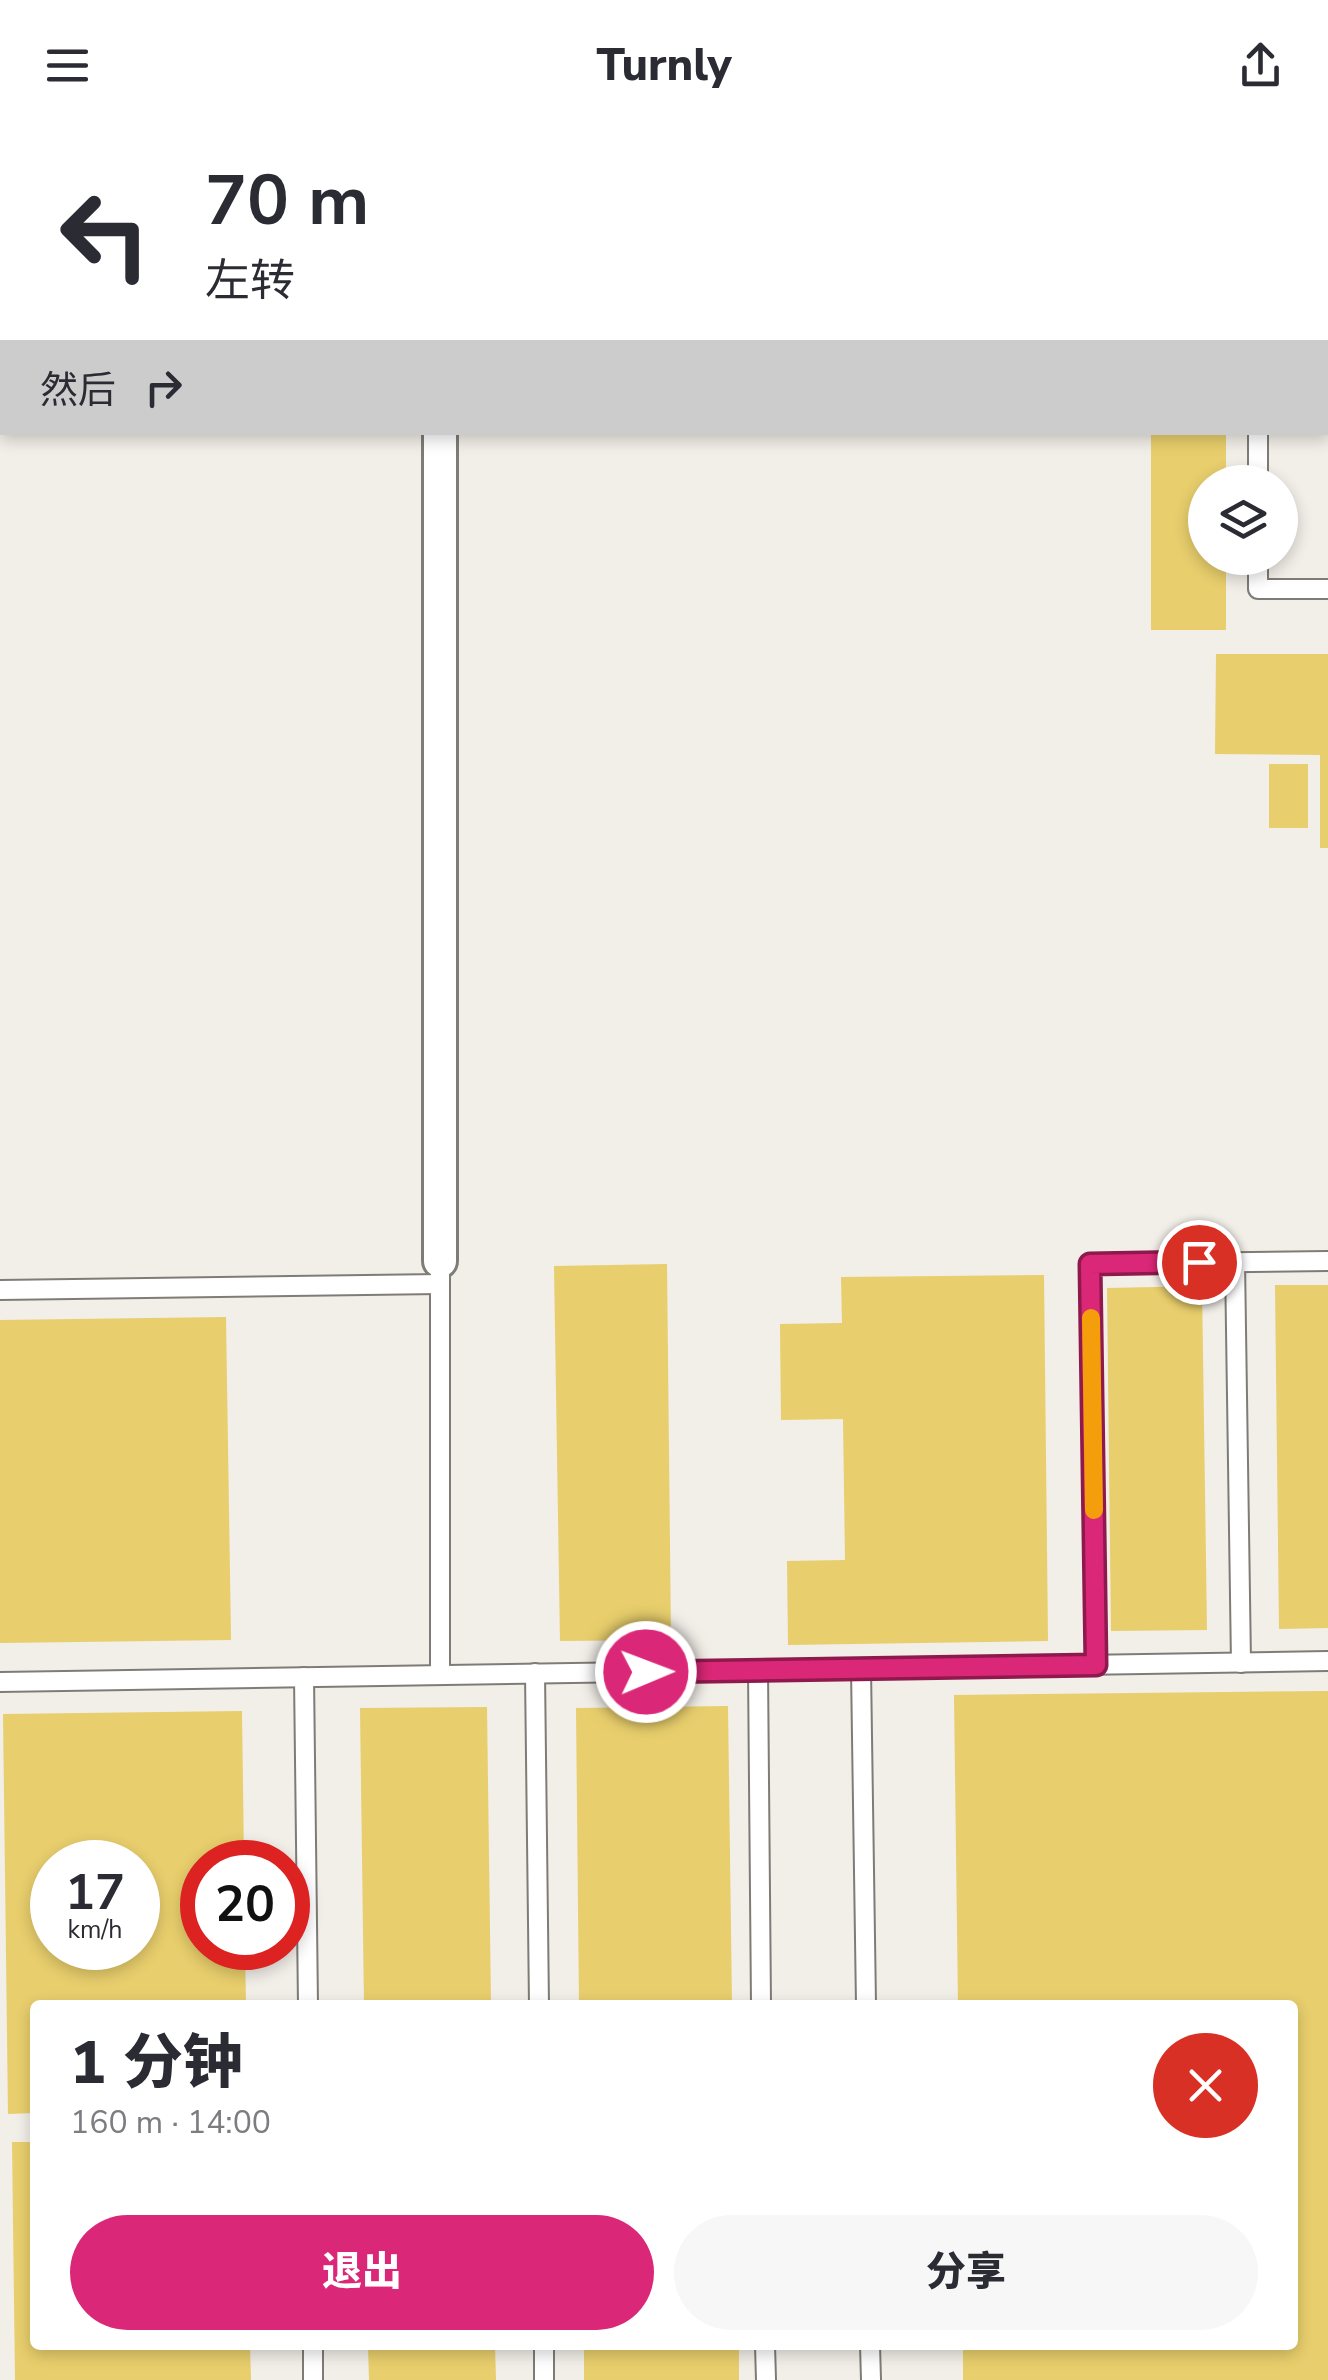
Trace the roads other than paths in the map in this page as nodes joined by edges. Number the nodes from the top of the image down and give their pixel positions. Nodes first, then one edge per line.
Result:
1 (440, 435) edge
2 (1258, 435) edge
3 (1258, 465) edge
4 (1258, 575) edge
5 (1328, 590) edge
6 (1328, 1261) edge
7 (1235, 1262) junction
8 (440, 1272) junction
9 (0, 1290) edge
10 (1328, 1662) edge
11 (1241, 1663) junction
12 (1096, 1665) junction
13 (861, 1668) junction
14 (758, 1670) junction
15 (535, 1674) junction
16 (440, 1675) junction
17 (304, 1677) junction
18 (0, 1682) edge
19 (308, 2000) edge
20 (539, 2000) edge
21 (762, 2000) edge
22 (866, 2000) edge
23 (313, 2350) edge
24 (544, 2350) edge
25 (765, 2350) edge
26 (870, 2350) edge
27 (313, 2380) edge
28 (544, 2380) edge
29 (766, 2380) edge
30 (871, 2380) edge

1 - 8 street
2 - 3 lane
4 - 5 lane
6 - 7 lane
7 - 11 lane
7 - 12 lane
8 - 9 lane
8 - 16 lane
10 - 11 lane
11 - 12 lane
12 - 13 lane
13 - 14 lane
13 - 22 lane
14 - 15 lane
14 - 21 lane
15 - 16 lane
15 - 20 lane
16 - 17 lane
17 - 18 lane
17 - 19 lane
23 - 27 lane
24 - 28 lane
25 - 29 lane
26 - 30 lane

